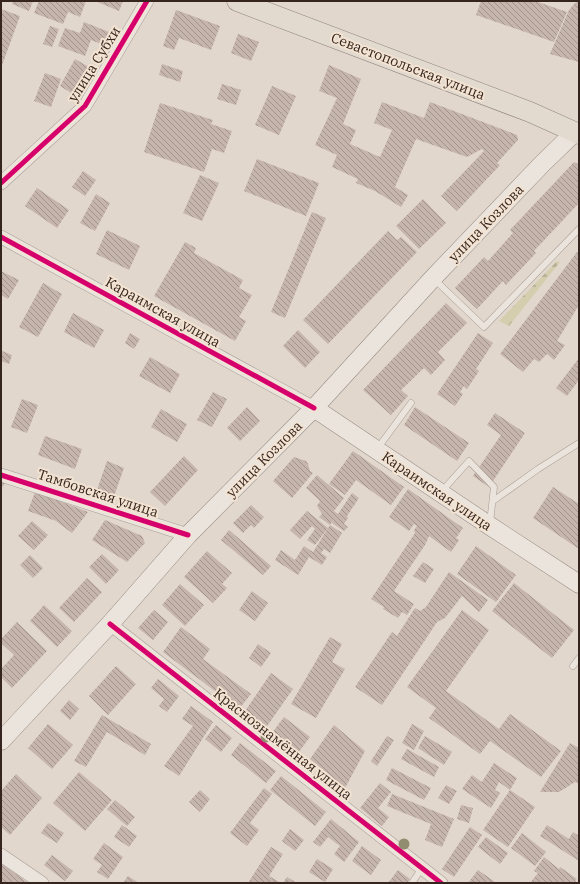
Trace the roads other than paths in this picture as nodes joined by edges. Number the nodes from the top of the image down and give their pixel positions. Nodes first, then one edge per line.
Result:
1 (147, 1) edge
2 (237, 1) edge
3 (578, 131) edge
4 (1, 183) edge
5 (579, 229) edge
6 (1, 237) edge
7 (433, 278) junction
8 (411, 403) dead end
9 (314, 408) junction
10 (579, 443) edge
11 (376, 450) junction
12 (1, 474) edge
13 (441, 493) junction
14 (493, 501) junction
15 (490, 526) junction
16 (188, 535) junction
17 (579, 584) edge
18 (110, 624) junction
19 (579, 658) edge
20 (573, 666) dead end
21 (1, 741) edge
22 (1, 855) edge
23 (422, 868) junction
24 (42, 883) edge
25 (412, 883) edge
26 (441, 883) edge

1 - 4 street, улица Субхи
2 - 3 main road, Севастопольская улица
3 - 7 main road, улица Козлова
5 - 7 lane
6 - 9 street, Караимская улица
7 - 9 main road, улица Козлова
8 - 11 lane
9 - 11 main road, Караимская улица
9 - 16 main road, улица Козлова
10 - 14 lane
11 - 13 main road, Караимская улица
12 - 16 street, Тамбовская улица
13 - 14 lane
13 - 15 main road, Караимская улица
14 - 15 lane
15 - 17 main road, Караимская улица
16 - 18 main road, улица Козлова
18 - 21 main road, улица Козлова
18 - 23 street, Краснознамённая улица
19 - 20 lane
22 - 24 street
23 - 25 lane
23 - 26 street, Краснознамённая улица

